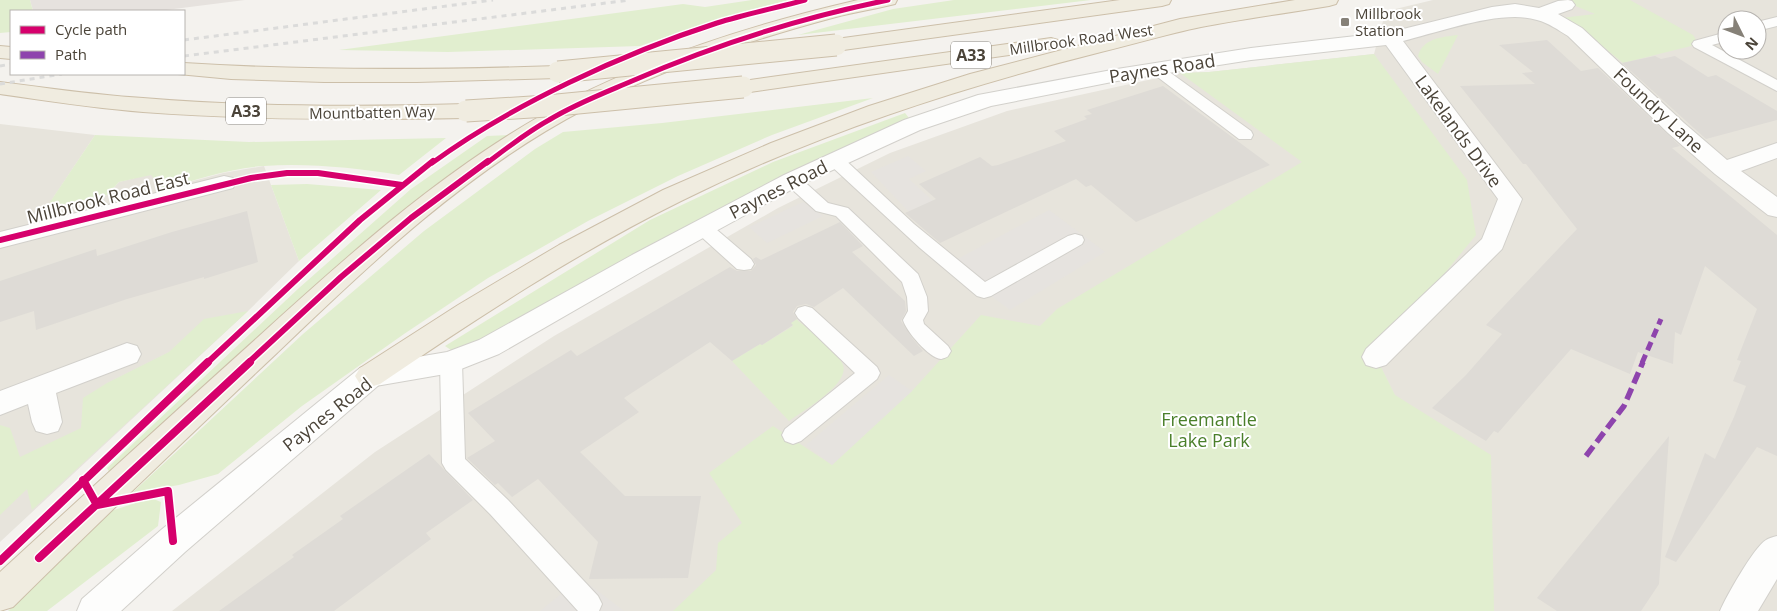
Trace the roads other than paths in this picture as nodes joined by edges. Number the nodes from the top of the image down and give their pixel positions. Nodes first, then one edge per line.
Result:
1 (888, 0) edge
2 (1162, 0) edge
3 (1329, 0) edge
4 (1565, 5) dead end
5 (1540, 14) junction
6 (1198, 22) junction
7 (1391, 38) junction
8 (1717, 39) edge
9 (836, 45) joint
10 (1717, 54) edge
11 (1729, 60) edge
12 (185, 69) edge
13 (1156, 69) junction
14 (1777, 86) edge
15 (743, 87) joint
16 (0, 88) edge
17 (1245, 135) dead end
18 (1777, 150) edge
19 (835, 160) junction
20 (1724, 169) junction
21 (792, 180) junction
22 (224, 183) dead end
23 (1777, 209) edge
24 (703, 228) junction
25 (0, 240) edge
26 (1075, 240) dead end
27 (744, 264) dead end
28 (805, 313) dead end
29 (941, 351) dead end
30 (127, 354) dead end
31 (1376, 357) dead end
32 (451, 362) junction
33 (370, 376) junction
34 (40, 387) junction
35 (0, 403) edge
36 (47, 422) dead end
37 (793, 435) dead end
38 (1777, 551) edge
39 (0, 595) edge
40 (589, 604) dead end
41 (95, 611) edge
42 (1738, 611) edge

1 - 39 highway
2 - 9 highway, Millbrook Road West / A33
3 - 6 highway, Millbrook Road West / A33
4 - 5 street, Paynes Road
5 - 7 street, Paynes Road
5 - 20 street, Foundry Lane
6 - 15 highway, Millbrook Road West / A33
6 - 33 highway
7 - 13 street, Paynes Road
7 - 31 street, Lakelands Drive
8 - 10 lane
9 - 12 highway, Mountbatten Way / A33, bridge
11 - 14 lane
13 - 17 lane
13 - 19 street, Paynes Road
15 - 16 highway, Mountbatten Way / A33, bridge
18 - 20 street
19 - 21 street, Paynes Road
19 - 26 lane
20 - 23 street, Foundry Lane
21 - 24 street, Paynes Road
21 - 29 lane
22 - 25 street, Millbrook Road East
24 - 27 lane
24 - 32 street, Paynes Road
28 - 37 lane
30 - 34 street
32 - 33 street, Paynes Road
32 - 40 lane
33 - 41 street, Paynes Road
34 - 35 street
34 - 36 street
38 - 42 street

